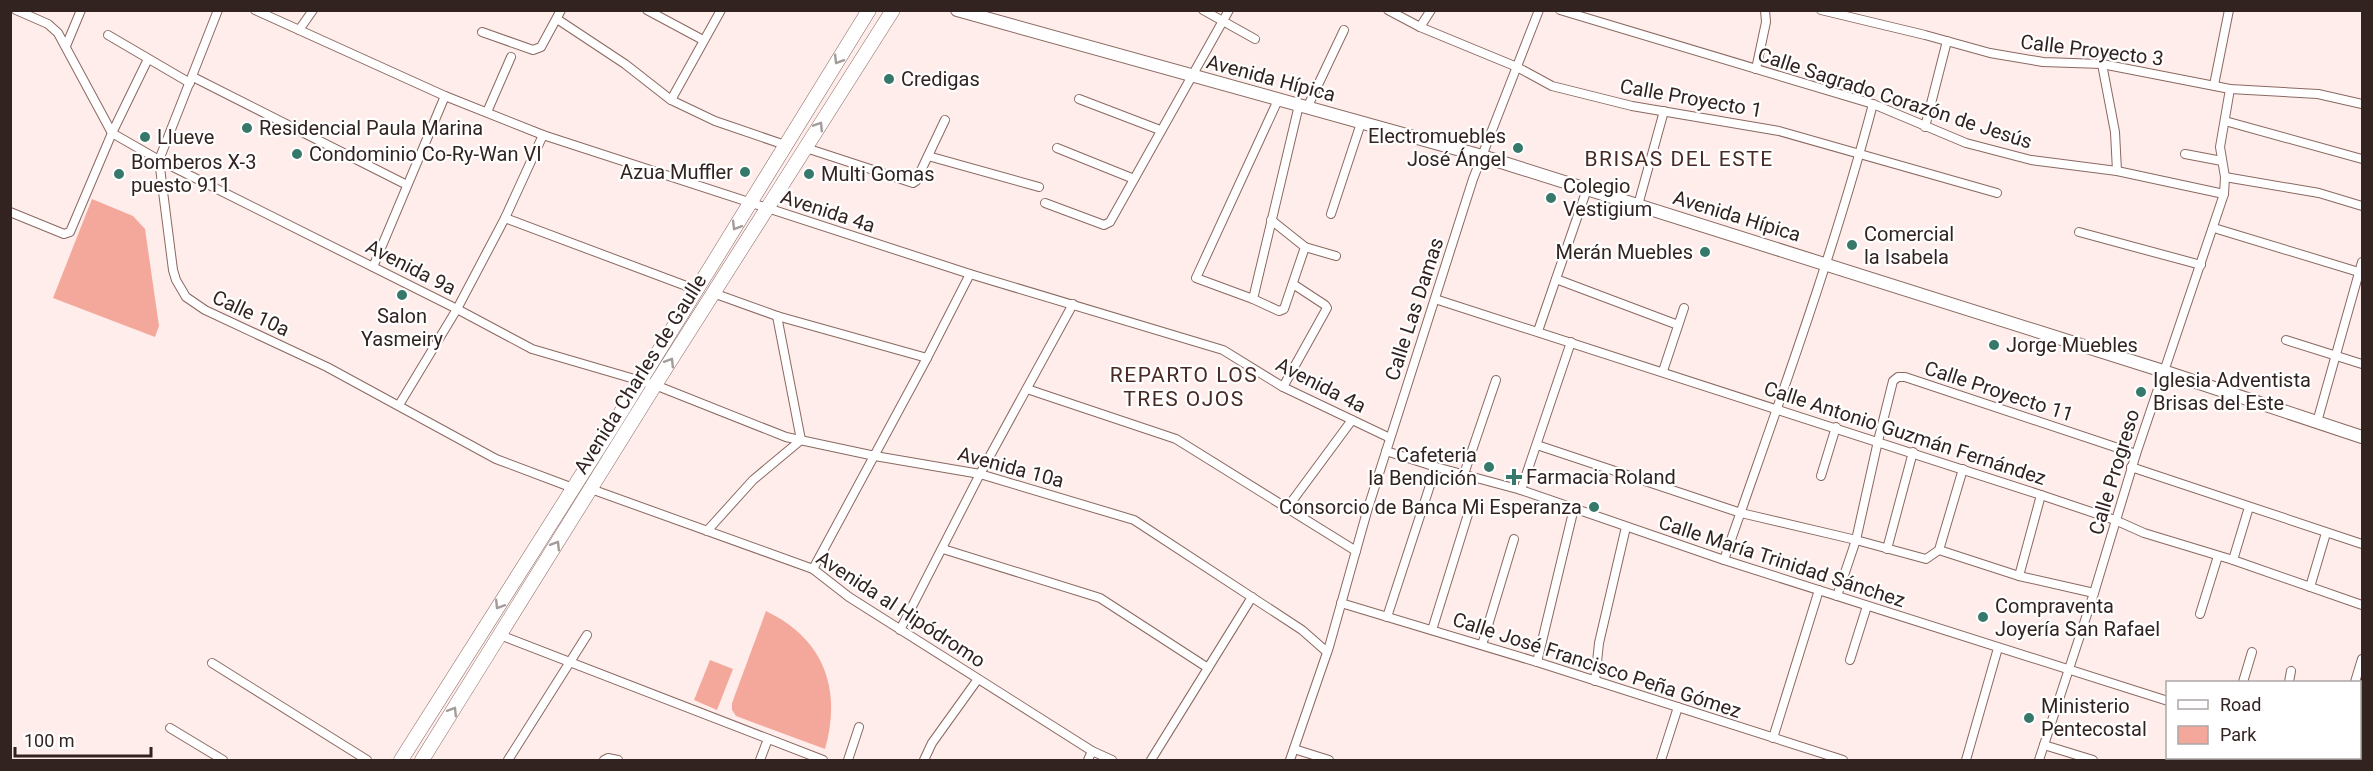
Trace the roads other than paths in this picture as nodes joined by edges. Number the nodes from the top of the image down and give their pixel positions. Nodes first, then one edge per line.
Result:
1 (15, 10) edge
2 (81, 10) edge
3 (218, 10) edge
4 (255, 10) edge
5 (313, 10) edge
6 (561, 10) edge
7 (647, 10) edge
8 (721, 10) edge
9 (957, 10) edge
10 (1203, 10) edge
11 (1229, 10) edge
12 (1388, 10) edge
13 (1431, 10) edge
14 (1539, 10) edge
15 (1560, 10) edge
16 (1765, 10) edge
17 (1821, 10) edge
18 (2229, 10) edge
19 (867, 11) edge
20 (889, 16) edge
21 (556, 19) junction
22 (1223, 22) junction
23 (1420, 27) junction
24 (299, 30) junction
25 (1344, 30) dead end
26 (482, 32) dead end
27 (108, 35) dead end
28 (1255, 39) dead end
29 (703, 40) junction
30 (1947, 41) junction
31 (66, 46) junction
32 (511, 57) dead end
33 (148, 58) junction
34 (2102, 64) junction
35 (1517, 67) junction
36 (1756, 69) junction
37 (1192, 76) junction
38 (191, 80) junction
39 (2214, 85) junction
40 (2230, 89) junction
41 (445, 96) junction
42 (1079, 99) dead end
43 (671, 100) junction
44 (1278, 100) junction
45 (1873, 104) junction
46 (2362, 104) edge
47 (1303, 107) junction
48 (1664, 111) junction
49 (487, 112) junction
50 (945, 120) dead end
51 (2225, 121) junction
52 (1361, 123) junction
53 (1926, 127) junction
54 (1160, 130) junction
55 (112, 133) junction
56 (543, 135) junction
57 (785, 145) junction
58 (806, 148) junction
59 (1057, 148) dead end
60 (1860, 153) junction
61 (2185, 154) dead end
62 (928, 156) junction
63 (1482, 156) junction
64 (2362, 159) edge
65 (159, 160) junction
66 (2222, 161) junction
67 (2117, 171) junction
68 (2225, 177) junction
69 (1134, 179) junction
70 (408, 185) junction
71 (1039, 187) dead end
72 (1587, 189) junction
73 (1997, 193) dead end
74 (2224, 194) junction
75 (751, 202) junction
76 (1045, 203) dead end
77 (1638, 205) junction
78 (2362, 206) edge
79 (768, 209) junction
80 (10, 212) edge
81 (1331, 214) dead end
82 (505, 218) junction
83 (1272, 220) junction
84 (2214, 228) junction
85 (2079, 232) dead end
86 (1305, 247) junction
87 (1336, 256) dead end
88 (2362, 262) edge
89 (1825, 263) junction
90 (2201, 265) junction
91 (373, 267) junction
92 (2361, 272) edge
93 (970, 274) junction
94 (1556, 279) junction
95 (1293, 284) junction
96 (697, 290) junction
97 (714, 293) junction
98 (1253, 298) junction
99 (1435, 298) junction
100 (1073, 304) junction
101 (1684, 308) dead end
102 (457, 309) junction
103 (777, 316) junction
104 (1678, 325) junction
105 (1538, 331) junction
106 (2286, 340) dead end
107 (1571, 342) junction
108 (2335, 355) junction
109 (927, 358) junction
110 (2362, 364) edge
111 (1663, 371) junction
112 (2163, 371) junction
113 (1497, 380) dead end
114 (640, 381) junction
115 (655, 385) junction
116 (1283, 387) junction
117 (1028, 389) junction
118 (399, 405) junction
119 (1777, 408) junction
120 (1352, 420) junction
121 (2317, 422) junction
122 (1836, 427) junction
123 (2362, 437) edge
124 (1390, 438) junction
125 (801, 440) junction
126 (1878, 441) junction
127 (1537, 445) junction
128 (1386, 451) junction
129 (1913, 452) junction
130 (2136, 454) junction
131 (875, 456) junction
132 (1436, 467) junction
133 (2132, 467) junction
134 (1963, 469) junction
135 (980, 474) junction
136 (1464, 474) junction
137 (1821, 476) dead end
138 (573, 488) junction
139 (591, 489) junction
140 (1521, 490) junction
141 (2041, 495) junction
142 (2249, 507) junction
143 (1287, 508) junction
144 (1574, 508) junction
145 (1469, 511) dead end
146 (1741, 513) junction
147 (2115, 520) junction
148 (1626, 527) junction
149 (707, 531) junction
150 (2326, 533) junction
151 (1514, 539) dead end
152 (1856, 540) junction
153 (2362, 544) edge
154 (943, 549) junction
155 (1887, 549) junction
156 (1939, 550) junction
157 (1356, 551) junction
158 (2218, 556) junction
159 (1724, 560) junction
160 (2233, 560) junction
161 (813, 568) junction
162 (2019, 576) junction
163 (2310, 587) junction
164 (1819, 590) junction
165 (2094, 593) junction
166 (1837, 596) junction
167 (1252, 597) junction
168 (1341, 603) junction
169 (2362, 605) edge
170 (1867, 606) junction
171 (2200, 614) dead end
172 (1387, 617) junction
173 (900, 630) junction
174 (1432, 630) junction
175 (500, 635) junction
176 (587, 635) dead end
177 (1482, 645) junction
178 (1998, 648) junction
179 (1327, 652) junction
180 (2252, 652) dead end
181 (2362, 659) edge
182 (1850, 660) dead end
183 (1537, 662) junction
184 (212, 663) dead end
185 (569, 663) junction
186 (1208, 668) junction
187 (2067, 669) junction
188 (2292, 671) dead end
189 (978, 679) junction
190 (1595, 681) junction
191 (2244, 681) edge
192 (2289, 681) edge
193 (2355, 681) edge
194 (2166, 700) edge
195 (1678, 707) junction
196 (859, 727) dead end
197 (170, 728) dead end
198 (1773, 738) junction
199 (768, 739) junction
200 (2044, 745) junction
201 (1294, 749) junction
202 (1092, 751) junction
203 (223, 760) edge
204 (367, 760) edge
205 (400, 760) edge
206 (422, 760) edge
207 (508, 760) edge
208 (604, 760) edge
209 (618, 760) edge
210 (760, 760) edge
211 (823, 760) edge
212 (848, 760) edge
213 (924, 760) edge
214 (1088, 760) edge
215 (1112, 760) edge
216 (1151, 760) edge
217 (1290, 760) edge
218 (1329, 760) edge
219 (1661, 760) edge
220 (1843, 760) edge
221 (1966, 760) edge
222 (2039, 760) edge
223 (2093, 760) edge

1 - 31 street
2 - 31 street
3 - 38 street, Calle 10a
4 - 24 street, Avenida 4a
5 - 24 street
6 - 21 street
7 - 29 street
8 - 29 street
9 - 37 street, Avenida Hípica
10 - 22 street
11 - 22 street
12 - 23 street, Calle Proyecto 1
13 - 23 street
14 - 35 street, Calle Las Damas
15 - 36 street, Calle Sagrado Corazón de Jesús
16 - 36 street
17 - 30 street, Calle Proyecto 3
18 - 39 street
19 - 20 street
19 -> 57 main road, Avenida Charles de Gaulle
58 -> 20 main road, Avenida Charles de Gaulle
21 - 26 street
21 - 43 street
22 - 28 street
22 - 37 street
23 - 35 street, Calle Proyecto 1
24 - 41 street, Avenida 4a
25 - 47 street
27 - 33 street
29 - 43 street
30 - 34 street, Calle Proyecto 3
30 - 53 street
31 - 55 street
32 - 49 street
33 - 38 street
33 - 55 street
34 - 39 street, Calle Proyecto 3
34 - 67 street
35 - 48 street, Calle Proyecto 1
35 - 63 street, Calle Las Damas
36 - 45 street, Calle Sagrado Corazón de Jesús
37 - 44 street, Avenida Hípica
37 - 54 street
38 - 65 street, Calle 10a
38 - 70 street
39 - 40 street, Calle Proyecto 3
40 - 46 street, Calle Proyecto 3
40 - 51 street, Calle Progreso
41 - 49 street, Avenida 4a
41 - 70 street
42 - 54 street
43 - 57 street
44 - 47 street, Avenida Hípica
44 - 98 street
45 - 53 street, Calle Sagrado Corazón de Jesús
45 - 60 street
47 - 52 street, Avenida Hípica
47 - 83 street
48 - 60 street, Calle Proyecto 1
48 - 77 street
49 - 56 street, Avenida 4a
50 - 62 street
51 - 64 street
51 - 66 street, Calle Progreso
52 - 63 street, Avenida Hípica
52 - 81 street
53 - 67 street, Calle Sagrado Corazón de Jesús
54 - 69 street
55 - 65 street, Avenida 9a
55 - 80 street
56 - 75 street, Avenida 4a
56 - 82 street
57 - 75 main road, Avenida Charles de Gaulle
58 - 62 street
58 - 79 main road, Avenida Charles de Gaulle
59 - 69 street
60 - 73 street, Calle Proyecto 1
60 - 89 street
61 - 66 street
62 - 71 street
63 - 72 street, Avenida Hípica
63 - 99 street, Calle Las Damas
65 - 91 street, Avenida 9a
65 - 118 street, Calle 10a
66 - 68 street, Calle Progreso
67 - 74 street, Calle Sagrado Corazón de Jesús
68 - 74 street, Calle Progreso
68 - 78 street
69 - 76 street
70 - 91 street
72 - 77 street, Avenida Hípica
72 - 94 street
74 - 84 street, Calle Progreso
75 - 79 street, Avenida 4a
75 -> 96 main road, Avenida Charles de Gaulle
77 - 89 street, Avenida Hípica
79 - 93 street, Avenida 4a
79 - 97 main road, Avenida Charles de Gaulle
82 - 96 street
82 - 102 street
83 - 86 street
83 - 98 street
84 - 90 street, Calle Progreso
84 - 92 street
85 - 90 street
86 - 87 street
86 - 95 street
88 - 92 street
89 - 112 street, Avenida Hípica
89 - 119 street
90 - 112 street, Calle Progreso
91 - 102 street, Avenida 9a
92 - 108 street
93 - 100 street, Avenida 4a
93 - 109 street
94 - 104 street
94 - 105 street
95 - 98 street
95 - 116 street
96 - 114 main road, Avenida Charles de Gaulle
97 - 103 street
115 -> 97 main road, Avenida Charles de Gaulle
99 - 105 street, Calle Antonio Guzmán Fernández
99 - 124 street, Calle Las Damas
100 - 116 street, Avenida 4a
100 - 117 street
101 - 104 street
102 - 114 street, Avenida 9a
102 - 118 street
103 - 109 street
103 - 125 street
104 - 111 street
105 - 107 street, Calle Antonio Guzmán Fernández
106 - 108 street
107 - 111 street, Calle Antonio Guzmán Fernández
107 - 127 street
108 - 110 street
108 - 121 street
109 - 131 street
111 - 119 street, Calle Antonio Guzmán Fernández
112 - 121 street, Avenida Hípica
112 - 130 street, Calle Progreso
113 - 136 street
114 - 115 street, Avenida 9a
114 - 138 main road, Avenida Charles de Gaulle
115 - 125 street, Avenida 10a
115 - 139 main road, Avenida Charles de Gaulle
116 - 120 street, Avenida 4a
117 - 135 street
117 - 143 street
118 - 138 street, Calle 10a
119 - 122 street, Calle Antonio Guzmán Fernández
119 - 146 street
120 - 124 street, Avenida 4a
120 - 143 street
121 - 123 street, Avenida Hípica
122 - 126 street, Calle Antonio Guzmán Fernández
122 - 137 street
124 - 128 street, Calle Las Damas
125 - 131 street, Avenida 10a
125 - 149 street
126 - 129 street, Calle Antonio Guzmán Fernández
126 - 130 street, Calle Proyecto 11
126 - 152 street, Calle Proyecto 11
127 - 140 street
127 - 146 street
128 - 132 street, Calle María Trinidad Sánchez
128 - 157 street, Calle Las Damas
129 - 134 street, Calle Antonio Guzmán Fernández
129 - 155 street
130 - 133 street, Calle Progreso
131 - 135 street, Avenida 10a
131 - 161 street
132 - 136 street, Calle María Trinidad Sánchez
132 - 172 street
133 - 142 street
133 - 147 street, Calle Progreso
134 - 141 street, Calle Antonio Guzmán Fernández
134 - 156 street
135 - 154 street
135 - 167 street, Avenida 10a
136 - 140 street, Calle María Trinidad Sánchez
138 -> 205 main road, Avenida Charles de Gaulle
139 - 149 street, Avenida al Hipódromo
175 -> 139 main road, Avenida Charles de Gaulle
140 - 144 street, Calle María Trinidad Sánchez
141 - 147 street, Calle Antonio Guzmán Fernández
141 - 162 street
142 - 150 street
142 - 160 street
143 - 157 street
144 - 148 street, Calle María Trinidad Sánchez
144 - 183 street
145 - 174 street
146 - 152 street
146 - 159 street
147 - 158 street, Calle Antonio Guzmán Fernández
147 - 165 street, Calle Progreso
148 - 159 street, Calle María Trinidad Sánchez
148 - 190 street
149 - 161 street, Avenida al Hipódromo
150 - 153 street
150 - 163 street
151 - 177 street
152 - 155 street
152 - 166 street, Calle Proyecto 11
154 - 173 street
154 - 186 street
155 - 156 street
156 - 162 street
157 - 168 street, Calle Las Damas
158 - 160 street, Calle Antonio Guzmán Fernández
158 - 171 street
159 - 164 street, Calle María Trinidad Sánchez
160 - 163 street, Calle Antonio Guzmán Fernández
161 - 173 street, Avenida al Hipódromo
162 - 165 street
163 - 169 street, Calle Antonio Guzmán Fernández
164 - 166 street, Calle María Trinidad Sánchez
164 - 198 street
165 - 187 street, Calle Progreso
166 - 170 street, Calle María Trinidad Sánchez
167 - 179 street, Avenida 10a
167 - 186 street
168 - 172 street, Calle José Francisco Peña Gómez
168 - 179 street, Calle Las Damas
170 - 178 street, Calle María Trinidad Sánchez
170 - 182 street
172 - 174 street, Calle José Francisco Peña Gómez
173 - 189 street, Avenida al Hipódromo
174 - 177 street, Calle José Francisco Peña Gómez
175 - 185 street
206 -> 175 main road, Avenida Charles de Gaulle
176 - 185 street
177 - 183 street, Calle José Francisco Peña Gómez
178 - 187 street, Calle María Trinidad Sánchez
178 - 221 street
179 - 201 street, Calle Las Damas
180 - 191 street
181 - 193 street
183 - 190 street, Calle José Francisco Peña Gómez
184 - 204 street
185 - 199 street
185 - 207 street
186 - 216 street
187 - 194 street, Calle María Trinidad Sánchez
187 - 200 street, Calle Progreso
188 - 192 street
189 - 202 street, Avenida al Hipódromo
189 - 213 street
190 - 195 street, Calle José Francisco Peña Gómez
195 - 198 street, Calle José Francisco Peña Gómez
195 - 219 street
196 - 212 street
197 - 203 street
198 - 220 street, Calle José Francisco Peña Gómez
199 - 210 street
199 - 211 street
200 - 222 street, Calle Progreso
200 - 223 street
201 - 217 street, Calle Las Damas
201 - 218 street
202 - 214 street
202 - 215 street, Avenida al Hipódromo
208 - 209 street

